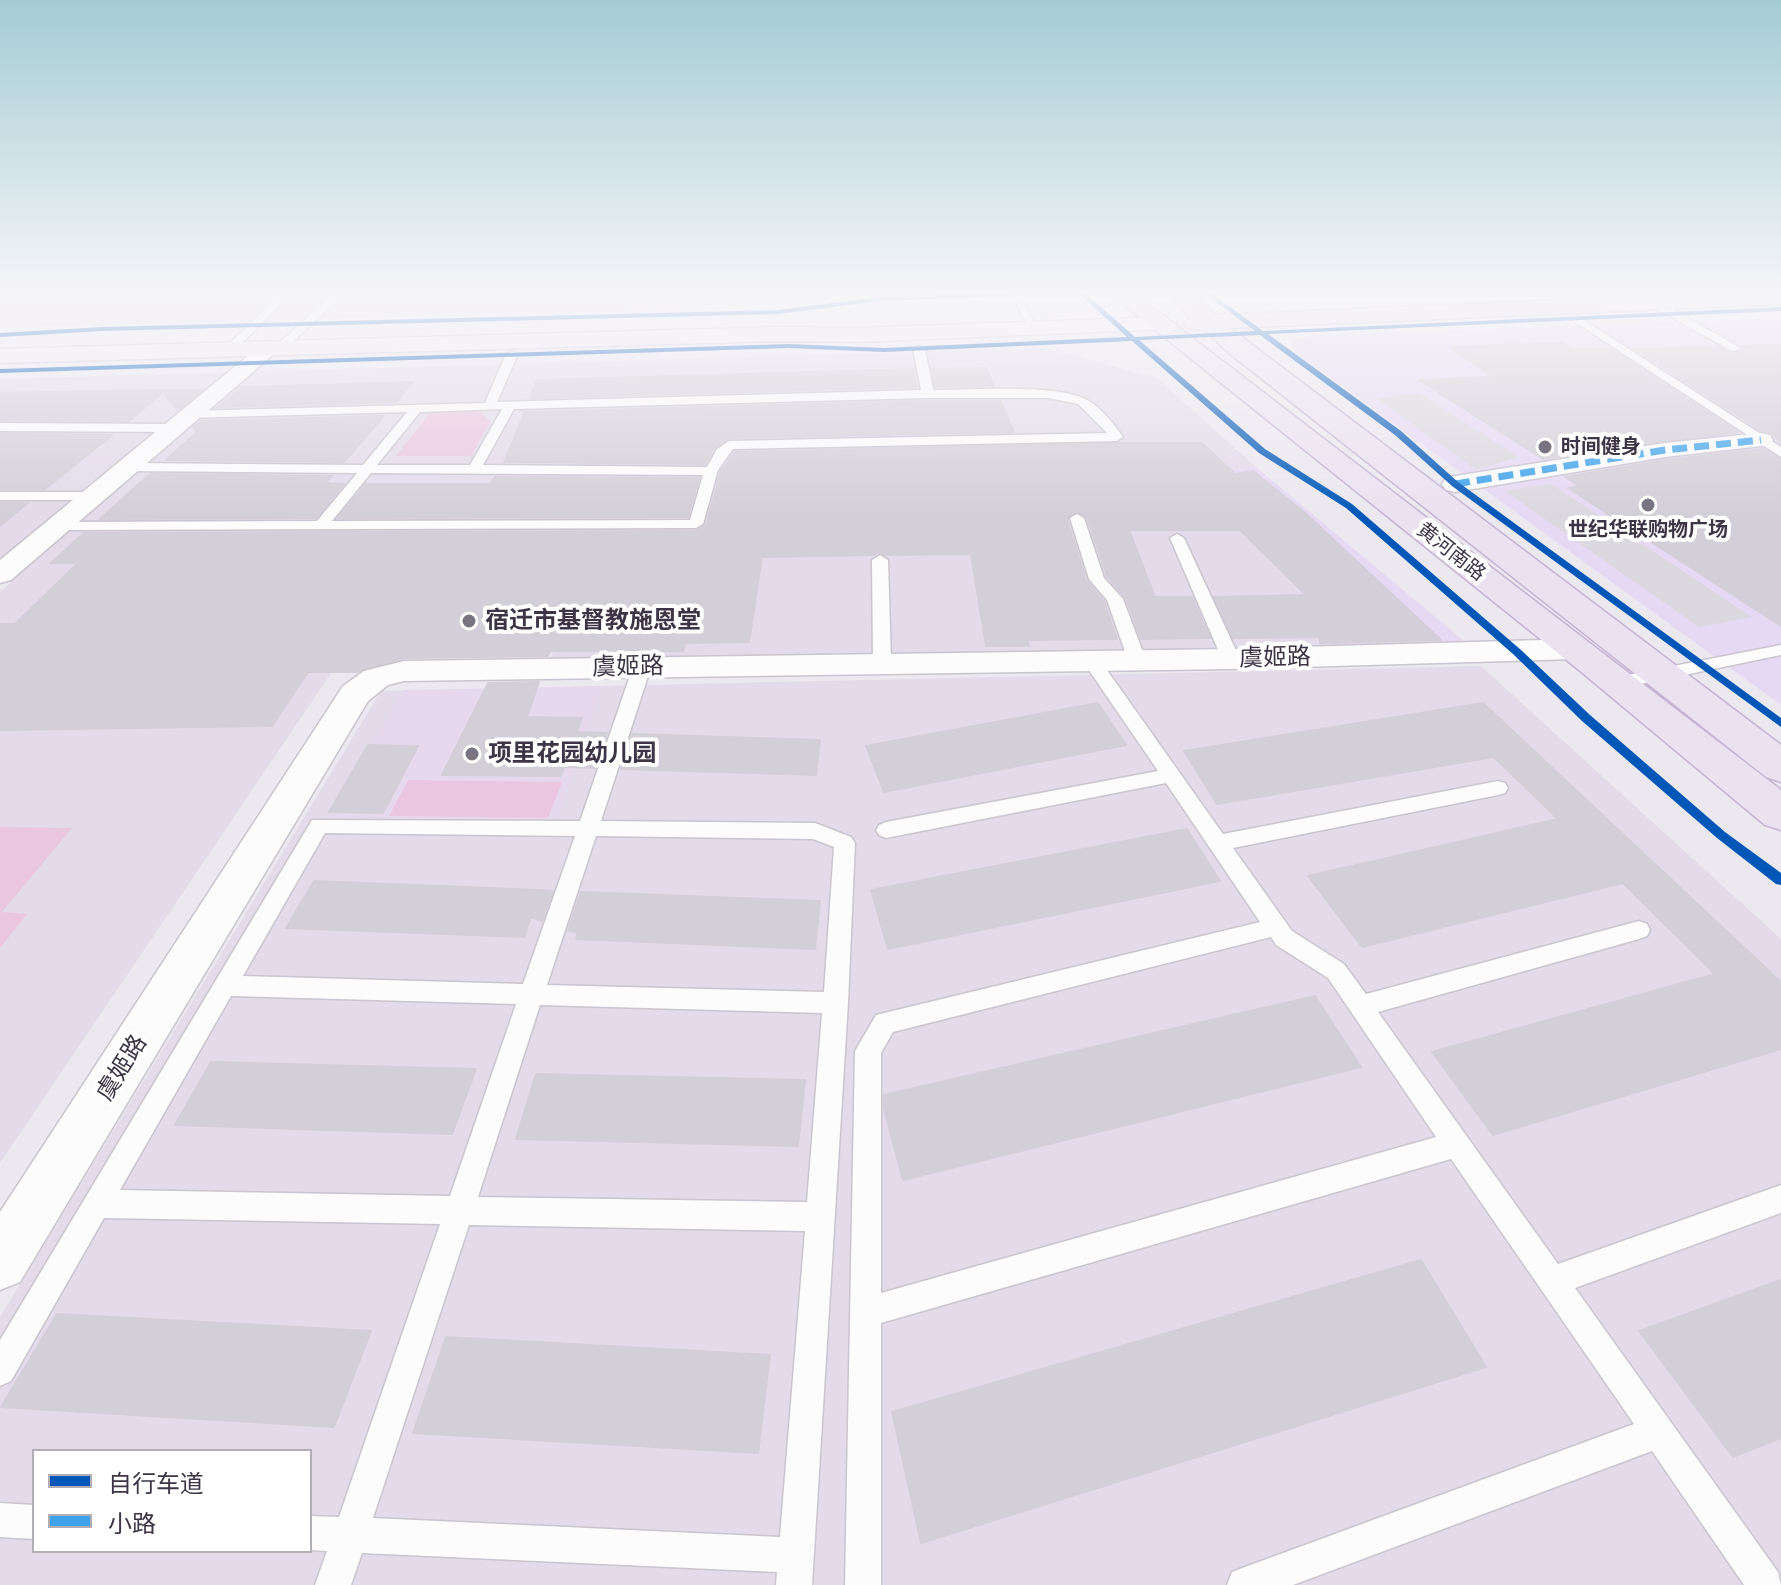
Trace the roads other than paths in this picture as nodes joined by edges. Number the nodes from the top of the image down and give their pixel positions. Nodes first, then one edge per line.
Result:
1 (252, 367) edge
2 (506, 367) edge
3 (923, 367) edge
4 (1214, 367) edge
5 (1263, 367) edge
6 (1651, 367) edge
7 (928, 395) junction
8 (510, 406) junction
9 (489, 407) junction
10 (416, 409) junction
11 (181, 422) junction
12 (0, 427) edge
13 (1771, 446) edge
14 (126, 467) junction
15 (367, 469) junction
16 (474, 470) junction
17 (712, 471) junction
18 (1455, 484) dead end
19 (0, 496) edge
20 (91, 496) junction
21 (1077, 518) dead end
22 (57, 526) junction
23 (320, 526) junction
24 (1177, 538) dead end
25 (880, 560) dead end
26 (0, 574) edge
27 (1576, 649) junction
28 (1781, 650) edge
29 (1231, 659) junction
30 (1091, 660) junction
31 (1137, 660) junction
32 (882, 663) junction
33 (642, 667) junction
34 (1659, 673) junction
35 (1617, 683) junction
36 (1781, 767) edge
37 (1171, 775) junction
38 (1498, 788) dead end
39 (1781, 814) edge
40 (588, 827) junction
41 (886, 830) dead end
42 (1217, 843) junction
43 (1276, 927) junction
44 (1639, 930) dead end
45 (223, 986) junction
46 (532, 994) junction
47 (836, 1003) junction
48 (1361, 1006) junction
49 (1457, 1144) junction
50 (1781, 1199) edge
51 (98, 1204) junction
52 (459, 1210) junction
53 (820, 1217) junction
54 (0, 1262) edge
55 (1552, 1281) junction
56 (866, 1312) junction
57 (0, 1370) edge
58 (1658, 1432) junction
59 (0, 1520) edge
60 (32, 1522) edge
61 (312, 1533) edge
62 (349, 1534) junction
63 (796, 1570) edge
64 (333, 1585) edge
65 (863, 1585) edge
66 (1245, 1585) edge
67 (1765, 1585) edge

1 - 11 street
2 - 9 lane
3 - 7 lane
4 - 27 main road, 黄河南路
5 - 34 main road, 黄河南路
6 - 13 lane
7 - 8 lane
7 - 17 lane
8 - 9 lane
8 - 16 lane
9 - 10 lane
10 - 11 lane
10 - 15 lane
11 - 12 lane
11 - 14 street
13 - 18 street
14 - 15 lane
14 - 20 street
15 - 16 lane
15 - 23 lane
16 - 17 lane
17 - 23 lane
19 - 20 lane
20 - 22 street
21 - 31 lane
22 - 23 lane
22 - 26 street
24 - 29 lane
25 - 32 lane
27 - 29 street, 虞姬路
27 - 35 main road, 黄河南路
28 - 34 lane
29 - 31 street, 虞姬路
30 - 31 street, 虞姬路
30 - 32 street, 虞姬路
30 - 37 lane
32 - 33 street, 虞姬路
33 - 40 lane
33 - 54 street, 虞姬路
34 - 35 lane
34 - 36 main road, 黄河南路
35 - 39 main road, 黄河南路
37 - 41 lane
37 - 42 lane
38 - 42 lane
40 - 45 lane
40 - 46 lane
40 - 47 lane
42 - 43 lane
43 - 48 lane
43 - 56 lane
44 - 48 lane
45 - 46 lane
45 - 51 lane
46 - 47 lane
46 - 52 lane
47 - 53 lane
48 - 49 lane
49 - 55 lane
49 - 56 lane
50 - 55 lane
51 - 52 lane
51 - 57 lane
52 - 53 lane
52 - 62 lane
53 - 63 lane
55 - 58 lane
56 - 65 lane
58 - 66 lane
58 - 67 lane
59 - 60 lane
61 - 62 lane
62 - 63 lane
62 - 64 lane

